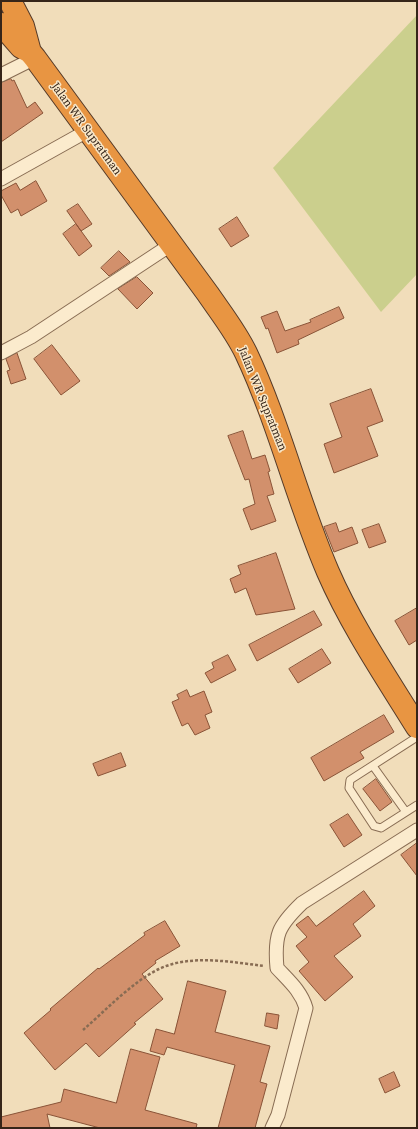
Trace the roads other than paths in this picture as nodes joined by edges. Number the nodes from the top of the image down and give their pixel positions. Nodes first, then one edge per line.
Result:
1 (10, 1) edge
2 (1, 24) edge
3 (33, 55) junction
4 (1, 76) edge
5 (87, 131) junction
6 (1, 179) edge
7 (172, 244) junction
8 (1, 353) edge
9 (417, 727) edge
10 (417, 736) edge
11 (373, 766) junction
12 (417, 805) edge
13 (406, 812) junction
14 (417, 830) edge
15 (272, 1128) edge

1 - 3 highway
2 - 3 highway, Jalan WR Supratman
3 - 4 street
3 - 5 highway, Jalan WR Supratman
5 - 6 street
5 - 7 highway, Jalan WR Supratman
7 - 8 street
7 - 9 highway, Jalan WR Supratman
10 - 11 lane
11 - 13 lane
11 - 13 lane
12 - 13 lane
14 - 15 street

